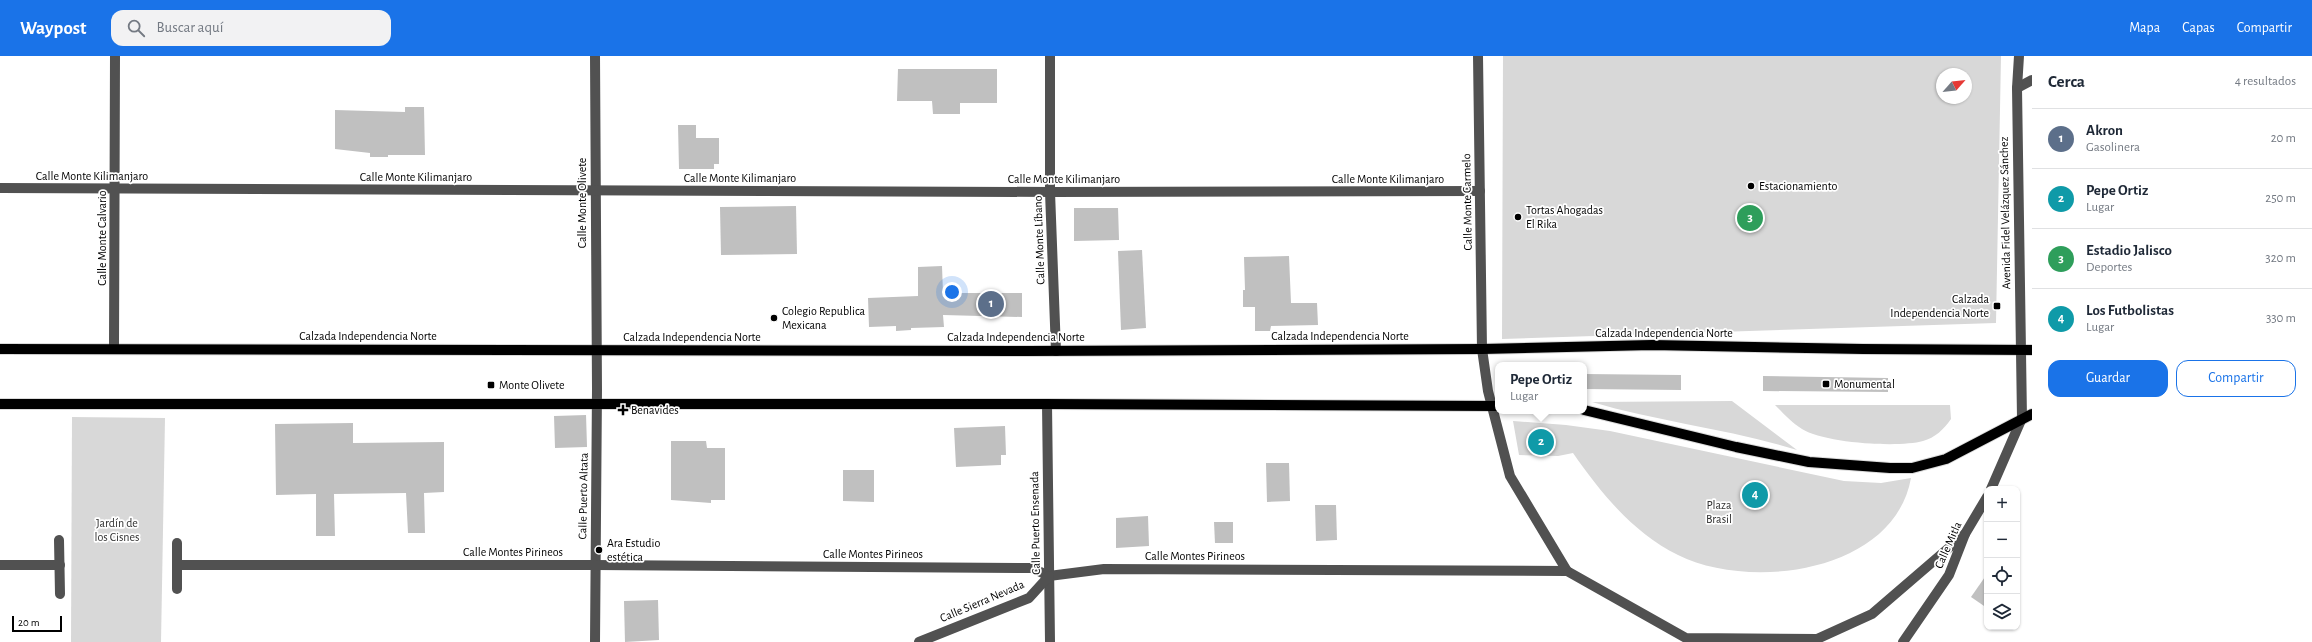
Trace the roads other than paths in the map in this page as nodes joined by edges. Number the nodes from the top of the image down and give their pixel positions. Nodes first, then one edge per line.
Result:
1 (115, 56) edge
2 (595, 56) edge
3 (1050, 56) edge
4 (1478, 56) edge
5 (2019, 56) edge
6 (2032, 80) edge
7 (2017, 88) junction
8 (0, 188) edge
9 (115, 189) junction
10 (595, 191) junction
11 (1480, 191) junction
12 (1050, 192) junction
13 (114, 348) junction
14 (0, 349) edge
15 (1482, 349) junction
16 (597, 350) junction
17 (2020, 350) junction
18 (2032, 350) edge
19 (1056, 351) junction
20 (0, 404) edge
21 (597, 404) junction
22 (1047, 404) junction
23 (1495, 406) edge
24 (1587, 411) edge
25 (1497, 414) edge
26 (2032, 414) edge
27 (2022, 418) junction
28 (1992, 486) edge
29 (1984, 502) edge
30 (1965, 534) junction
31 (59, 540) dead end
32 (177, 543) dead end
33 (0, 565) edge
34 (60, 565) junction
35 (177, 565) junction
36 (595, 565) junction
37 (1567, 571) junction
38 (1049, 576) junction
39 (176, 589) dead end
40 (60, 594) dead end
41 (595, 642) edge
42 (919, 642) edge
43 (1050, 642) edge
44 (1903, 642) edge

1 - 9 street, Calle Monte Calvario
2 - 10 street, Calle Monte Olivete
3 - 12 street, Calle Monte Líbano
4 - 11 street, Calle Monte Carmelo
5 - 7 street, Avenida Fidel Velázquez Sánchez
6 - 7 street
7 - 17 street, Avenida Fidel Velázquez Sánchez
8 - 9 street, Calle Monte Kilimanjaro
9 - 10 street, Calle Monte Kilimanjaro
9 - 13 street, Calle Monte Calvario
10 - 12 street, Calle Monte Kilimanjaro
10 - 16 street, Calle Monte Olivete
11 - 12 street, Calle Monte Kilimanjaro
11 - 15 street, Calle Monte Carmelo
12 - 19 street, Calle Monte Líbano
13 - 14 main road, Calzada Independencia Norte
13 - 16 main road, Calzada Independencia Norte
15 - 17 main road, Calzada Independencia Norte
15 - 19 main road, Calzada Independencia Norte
15 - 23 street
16 - 19 main road, Calzada Independencia Norte
16 - 21 street, Calle Puerto Altata
17 - 18 main road, Calzada Independencia Norte
17 - 27 street, Avenida Fidel Velázquez Sánchez
20 - 21 main road
21 - 22 main road
21 - 36 street, Calle Puerto Altata
22 - 23 main road
22 - 38 street, Calle Puerto Ensenada
24 - 27 main road
25 - 37 street
26 - 27 main road
27 - 28 street
29 - 30 street, Calle Mitla
30 - 37 street
30 - 44 street, Calle Mitla
31 - 34 street
32 - 35 street
33 - 34 street
34 - 40 street
35 - 36 street, Calle Montes Pirineos
35 - 39 street
36 - 38 street, Calle Montes Pirineos
36 - 41 street, Calle Puerto Altata
37 - 38 street, Calle Montes Pirineos
38 - 42 street, Calle Sierra Nevada
38 - 43 street, Calle Puerto Ensenada

